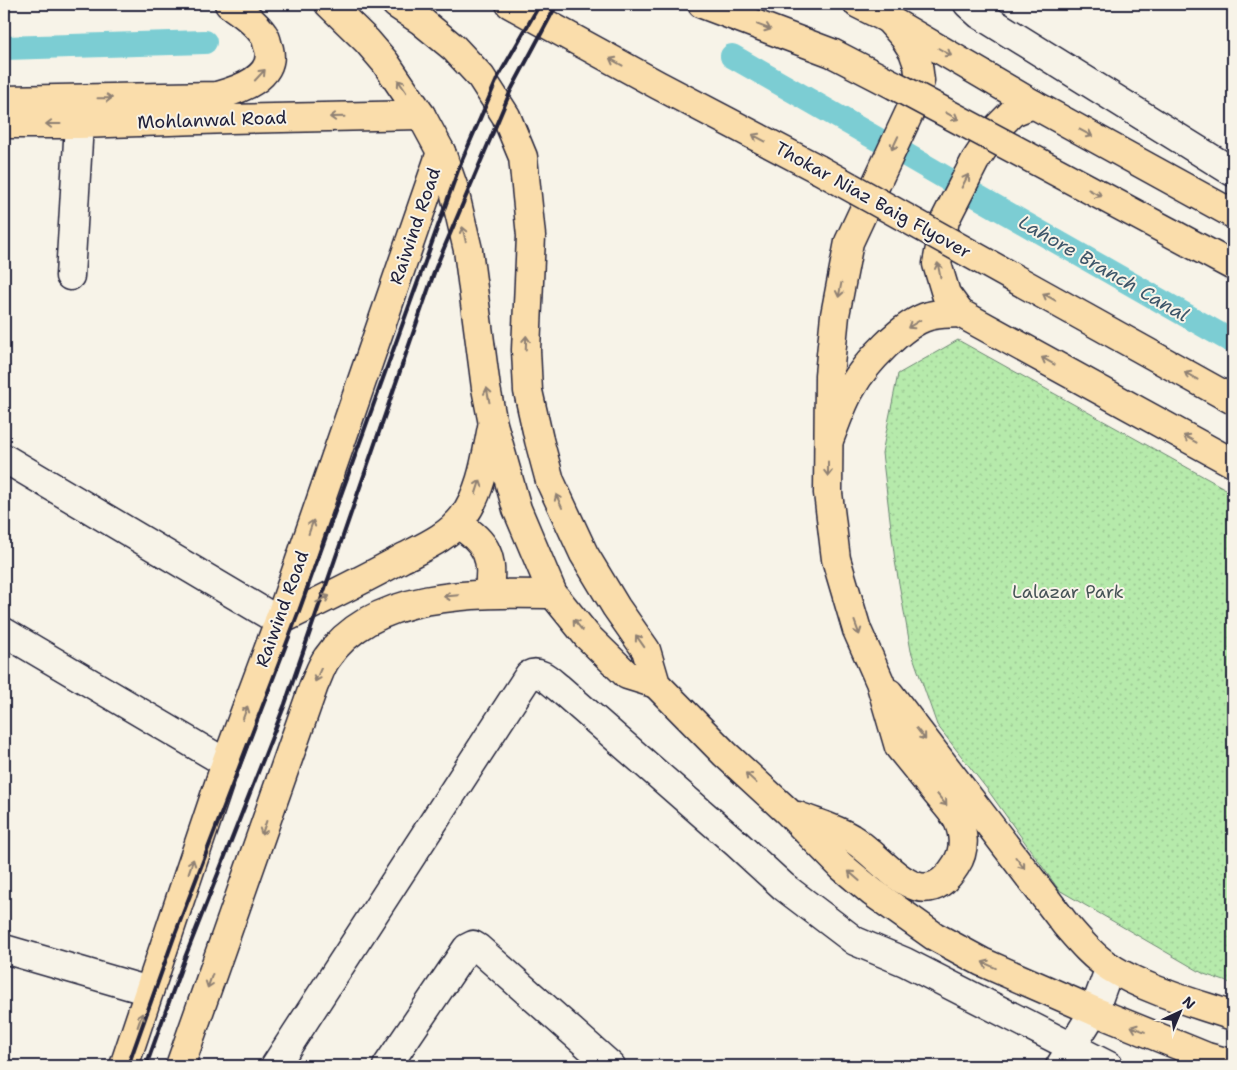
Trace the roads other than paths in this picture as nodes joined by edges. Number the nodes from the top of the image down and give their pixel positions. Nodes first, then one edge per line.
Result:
1 (230, 4) edge
2 (329, 4) edge
3 (396, 4) edge
4 (510, 4) edge
5 (702, 4) edge
6 (858, 4) edge
7 (968, 4) edge
8 (879, 11) edge
9 (4, 100) edge
10 (1033, 104) junction
11 (421, 115) junction
12 (4, 124) edge
13 (79, 124) junction
14 (441, 152) junction
15 (1233, 172) edge
16 (1233, 214) edge
17 (1233, 266) edge
18 (70, 276) dead end
19 (960, 313) junction
20 (1233, 400) edge
21 (493, 424) junction
22 (828, 440) junction
23 (4, 458) edge
24 (1233, 463) edge
25 (456, 524) junction
26 (488, 593) junction
27 (552, 594) junction
28 (279, 621) junction
29 (4, 632) edge
30 (880, 682) junction
31 (656, 684) junction
32 (226, 763) junction
33 (787, 811) junction
34 (4, 949) edge
35 (1110, 968) junction
36 (150, 991) junction
37 (1094, 1011) junction
38 (1233, 1016) edge
39 (1065, 1056) edge
40 (1233, 1064) edge
41 (124, 1066) edge
42 (180, 1066) edge
43 (276, 1066) edge
44 (387, 1066) edge
45 (611, 1066) edge
46 (1109, 1066) edge

9 -> 1 main road, Mohlanwal Road
11 -> 2 main road
31 -> 3 main road
20 -> 4 main road, Thokar Niaz Baig Flyover, bridge
5 -> 17 main road, bridge
6 - 8 main road
7 - 15 street
8 -> 10 main road
8 -> 22 main road, bridge
10 -> 16 main road
19 -> 10 main road
11 -> 13 main road, Mohlanwal Road
11 - 14 main road
13 -> 12 main road, Mohlanwal Road
13 - 18 street
21 -> 14 main road
28 -> 14 main road, Raiwind Road
19 -> 22 main road
24 -> 19 main road
25 -> 21 main road
21 - 27 main road
22 -> 30 main road
23 - 28 street
25 - 26 main road
28 -> 25 main road
26 - 27 main road
26 -> 42 main road
31 -> 27 main road
32 -> 28 main road, Raiwind Road
29 - 32 street
30 -> 33 main road
30 -> 35 main road
33 -> 31 main road
36 -> 32 main road, Raiwind Road
37 -> 33 main road
34 - 36 street
35 - 37 street
35 - 38 main road
41 -> 36 main road, Raiwind Road
37 - 39 street
40 -> 37 main road
39 - 43 street
39 - 46 street
44 - 45 street

